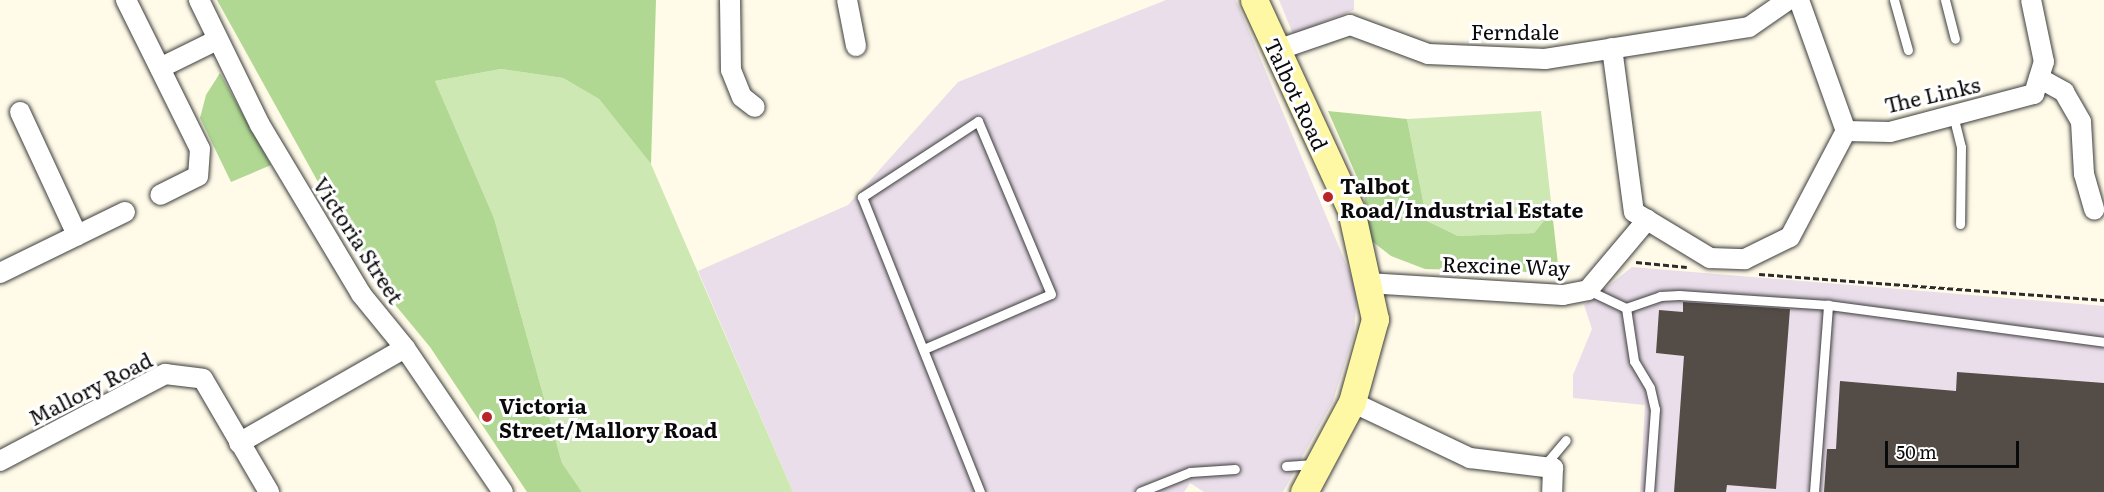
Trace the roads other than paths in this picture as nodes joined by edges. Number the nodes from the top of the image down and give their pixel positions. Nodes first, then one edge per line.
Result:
1 (126, 0) edge
2 (200, 0) edge
3 (729, 0) edge
4 (847, 0) edge
5 (1254, 0) edge
6 (1788, 0) edge
7 (1799, 0) edge
8 (1894, 0) edge
9 (1945, 0) edge
10 (2031, 0) edge
11 (1955, 39) dead end
12 (217, 40) junction
13 (856, 46) dead end
14 (1612, 48) junction
15 (1277, 50) junction
16 (1908, 50) dead end
17 (160, 68) junction
18 (2039, 78) junction
19 (755, 107) dead end
20 (20, 112) dead end
21 (1953, 115) junction
22 (1846, 131) junction
23 (160, 195) dead end
24 (2099, 208) edge
25 (125, 212) dead end
26 (1647, 220) junction
27 (1960, 224) dead end
28 (77, 235) junction
29 (0, 273) edge
30 (1367, 284) junction
31 (1588, 290) junction
32 (1828, 304) junction
33 (1626, 308) junction
34 (2104, 342) edge
35 (405, 348) junction
36 (924, 349) junction
37 (1352, 402) junction
38 (1566, 440) dead end
39 (239, 443) junction
40 (0, 461) edge
41 (1319, 464) junction
42 (1286, 466) dead end
43 (1553, 468) junction
44 (1235, 469) dead end
45 (268, 492) edge
46 (503, 492) edge
47 (980, 492) edge
48 (1140, 492) edge
49 (1304, 492) edge
50 (1552, 492) edge
51 (1649, 492) edge
52 (1814, 492) edge

1 - 17 street
2 - 12 street, Victoria Street
3 - 19 street
4 - 13 street
5 - 15 street, Talbot Road
6 - 14 street, Ferndale
7 - 22 street
8 - 16 lane
9 - 11 lane
10 - 18 street
12 - 17 street
12 - 35 street, Victoria Street
14 - 15 street, Ferndale
14 - 26 street
15 - 30 street, Talbot Road
17 - 23 street
18 - 21 street, The Links
18 - 24 street
20 - 28 street
21 - 22 street, The Links
21 - 27 lane
22 - 26 street
25 - 28 street
26 - 31 street, Rexcine Way
28 - 29 street
30 - 31 street, Rexcine Way
30 - 37 street, Talbot Road
31 - 33 lane
32 - 33 lane
32 - 34 lane
32 - 52 lane
33 - 51 lane
35 - 39 street
35 - 46 street, Victoria Street
36 - 36 lane
36 - 47 lane
37 - 41 street, Talbot Road
37 - 43 street
38 - 43 lane
39 - 40 street, Mallory Road
39 - 45 street
41 - 42 lane
41 - 49 street, Talbot Road
43 - 50 street
44 - 48 lane

